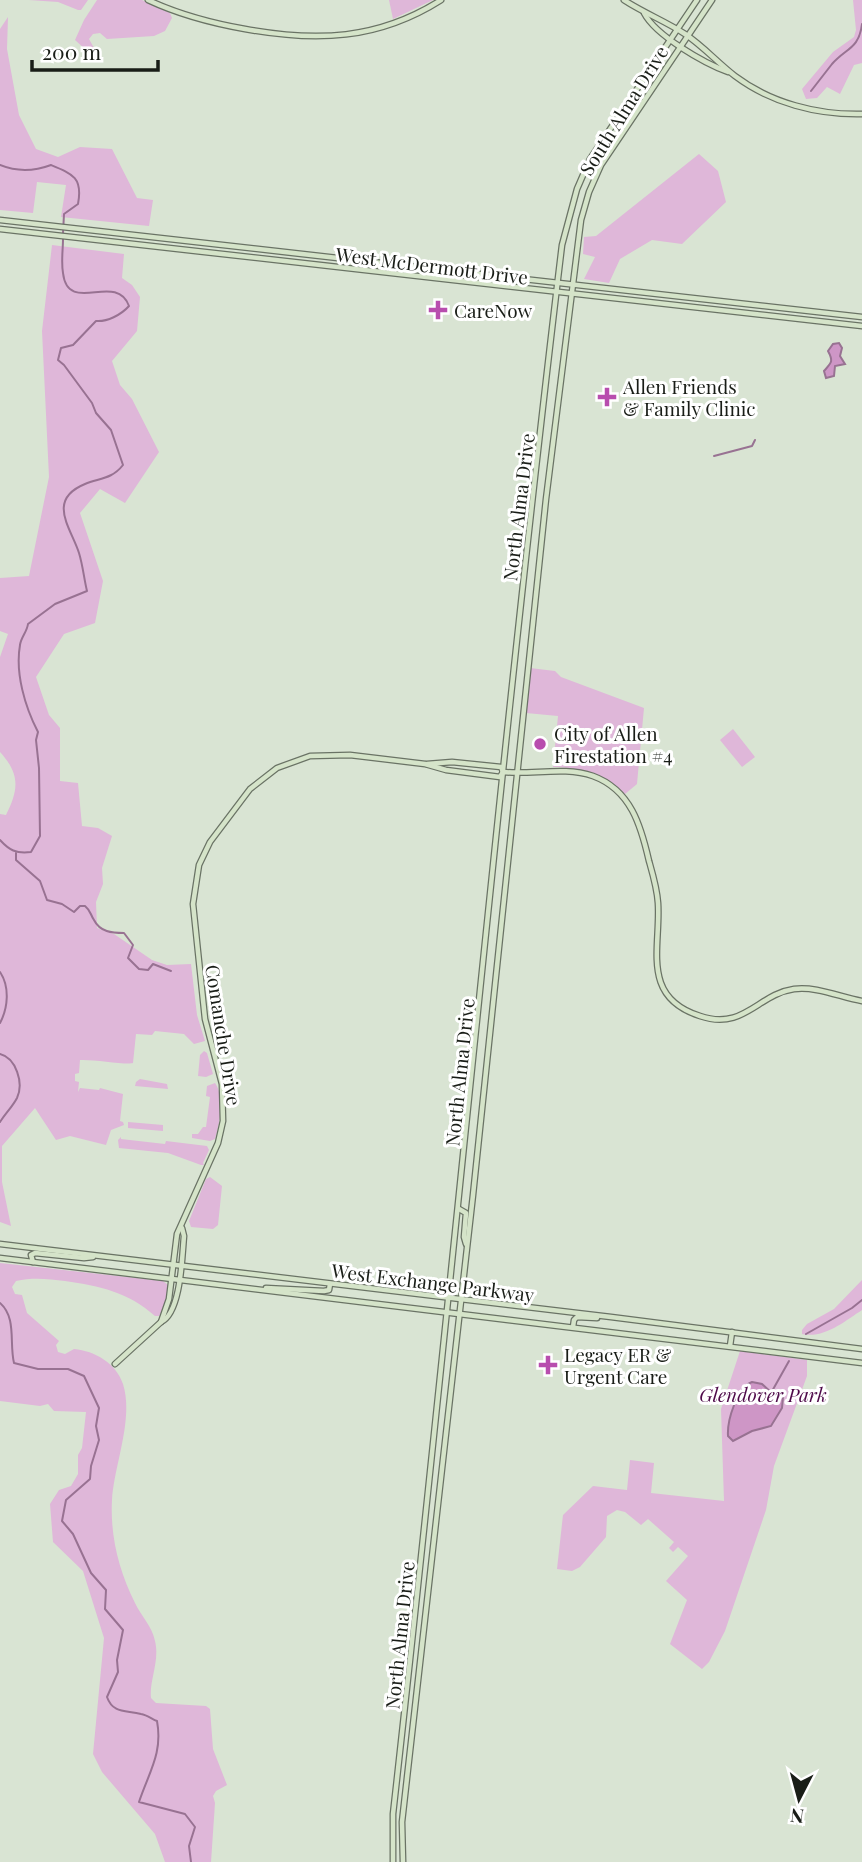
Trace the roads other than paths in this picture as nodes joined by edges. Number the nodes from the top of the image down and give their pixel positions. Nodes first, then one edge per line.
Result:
1 (148, 0) edge
2 (441, 0) edge
3 (624, 0) edge
4 (696, 0) edge
5 (712, 0) edge
6 (643, 13) junction
7 (677, 29) junction
8 (688, 36) junction
9 (671, 39) junction
10 (680, 45) junction
11 (733, 74) junction
12 (862, 114) edge
13 (0, 220) edge
14 (0, 229) edge
15 (235, 247) junction
16 (234, 256) junction
17 (365, 262) junction
18 (364, 272) junction
19 (454, 272) junction
20 (452, 282) junction
21 (557, 284) junction
22 (572, 286) junction
23 (556, 293) junction
24 (571, 295) junction
25 (687, 299) junction
26 (686, 308) junction
27 (862, 317) edge
28 (862, 327) edge
29 (534, 498) junction
30 (546, 499) junction
31 (465, 763) junction
32 (425, 764) junction
33 (464, 772) junction
34 (503, 772) junction
35 (517, 774) junction
36 (862, 1001) edge
37 (459, 1209) junction
38 (181, 1227) junction
39 (3, 1244) edge
40 (467, 1248) junction
41 (97, 1256) junction
42 (0, 1258) edge
43 (33, 1262) junction
44 (174, 1265) junction
45 (181, 1266) junction
46 (172, 1279) junction
47 (178, 1280) junction
48 (330, 1284) junction
49 (253, 1288) junction
50 (449, 1298) junction
51 (461, 1300) junction
52 (447, 1313) junction
53 (460, 1314) junction
54 (622, 1318) junction
55 (162, 1322) junction
56 (573, 1327) junction
57 (732, 1332) junction
58 (730, 1346) junction
59 (862, 1349) edge
60 (862, 1363) edge
61 (115, 1364) dead end
62 (437, 1415) junction
63 (448, 1416) junction
64 (393, 1862) edge
65 (403, 1862) edge

1 - 2 main road
3 - 6 main road
4 - 7 main road, South Alma Drive
5 - 8 main road, South Alma Drive
6 - 7 main road
6 - 9 main road
7 - 8 main road
7 - 9 main road, South Alma Drive
8 - 10 main road, South Alma Drive
8 - 11 main road
9 - 10 main road
9 - 21 main road, South Alma Drive
10 - 11 main road
10 - 22 main road, South Alma Drive
11 - 12 main road
13 - 15 main road, West McDermott Drive
14 - 16 main road, West McDermott Drive
15 - 16 main road
15 - 17 main road, West McDermott Drive
16 - 18 main road, West McDermott Drive
17 - 18 main road
17 - 19 main road, West McDermott Drive
18 - 20 main road, West McDermott Drive
19 - 20 main road
19 - 21 main road, West McDermott Drive
20 - 23 main road, West McDermott Drive
21 - 22 main road, West McDermott Drive
21 - 23 main road, North Alma Drive
22 - 24 main road, North Alma Drive
22 - 25 main road, West McDermott Drive
23 - 24 main road, West McDermott Drive
23 - 29 main road, North Alma Drive
24 - 26 main road, West McDermott Drive
24 - 30 main road, North Alma Drive
25 - 26 main road
25 - 27 main road, West McDermott Drive
26 - 28 main road, West McDermott Drive
29 - 30 main road
29 - 34 main road, North Alma Drive
30 - 35 main road, North Alma Drive
31 - 32 main road, Comanche Drive
31 - 33 main road
31 - 34 main road, Comanche Drive
32 - 33 main road, Comanche Drive
32 - 38 main road, Comanche Drive
33 - 34 main road, Comanche Drive
34 - 35 main road, Comanche Drive
34 - 37 main road, North Alma Drive
35 - 36 main road, Comanche Drive
35 - 40 main road, North Alma Drive
37 - 40 main road
37 - 50 main road, North Alma Drive
38 - 44 main road, Comanche Drive
38 - 45 main road, Comanche Drive
39 - 41 main road, West Exchange Parkway
40 - 51 main road, North Alma Drive
41 - 43 main road
41 - 44 main road, West Exchange Parkway
42 - 43 main road, West Exchange Parkway
43 - 46 main road, West Exchange Parkway
44 - 45 main road, West Exchange Parkway
44 - 46 main road, Comanche Drive
45 - 47 main road, Comanche Drive
45 - 48 main road, West Exchange Parkway
46 - 47 main road, West Exchange Parkway
46 - 55 main road, Comanche Drive
47 - 49 main road, West Exchange Parkway
47 - 55 main road, Comanche Drive
48 - 49 main road
48 - 50 main road, West Exchange Parkway
49 - 52 main road, West Exchange Parkway
50 - 51 main road, West Exchange Parkway
50 - 52 main road, North Alma Drive
51 - 53 main road, North Alma Drive
51 - 54 main road, West Exchange Parkway
52 - 53 main road, West Exchange Parkway
52 - 62 main road, North Alma Drive
53 - 56 main road, West Exchange Parkway
53 - 63 main road, North Alma Drive
54 - 56 main road
54 - 57 main road, West Exchange Parkway
55 - 61 main road, Comanche Drive
56 - 58 main road, West Exchange Parkway
57 - 58 main road
57 - 59 main road, West Exchange Parkway
58 - 60 main road, West Exchange Parkway
62 - 63 main road
62 - 64 main road, North Alma Drive
63 - 65 main road, North Alma Drive

